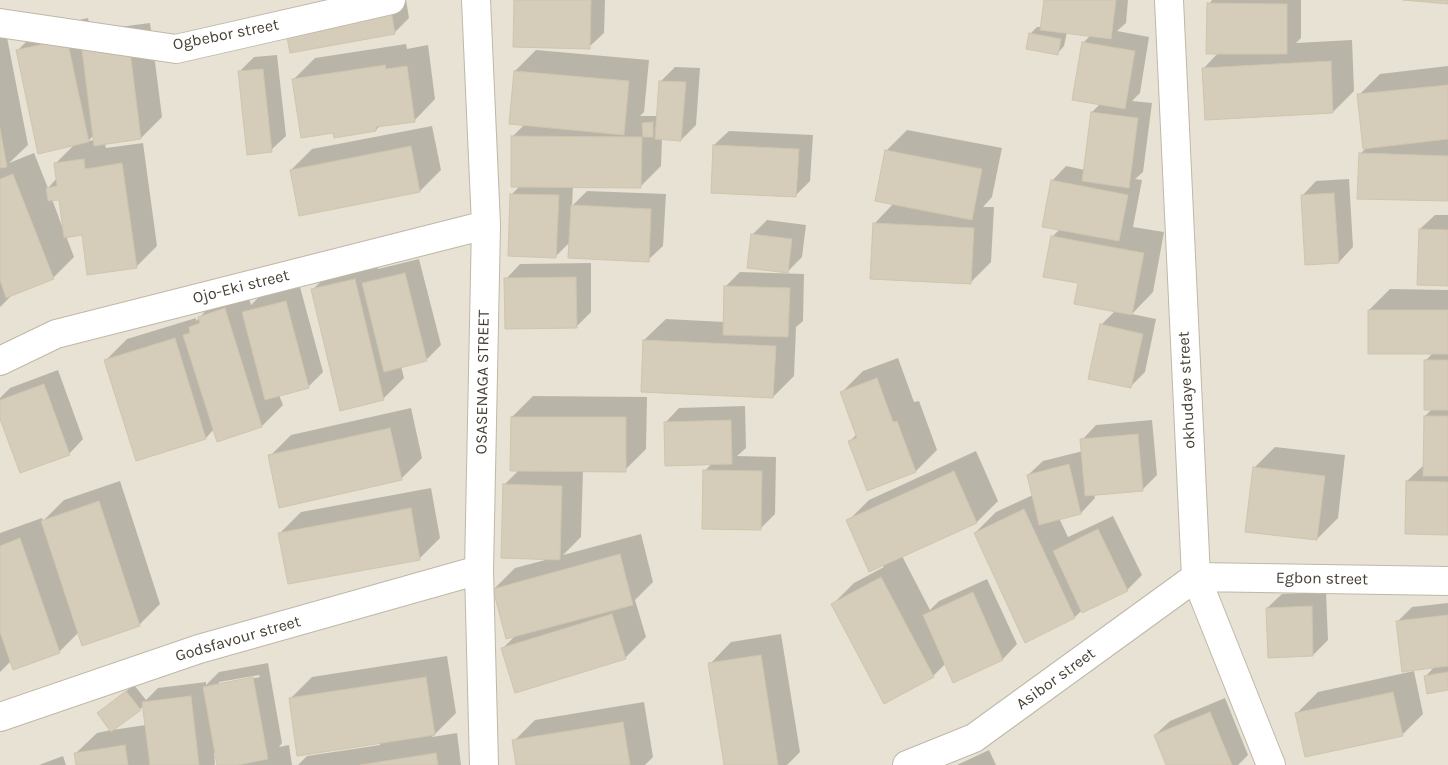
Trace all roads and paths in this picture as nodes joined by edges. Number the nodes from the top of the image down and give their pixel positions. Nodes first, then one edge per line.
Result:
1 (391, 0) edge
2 (476, 0) edge
3 (1169, 0) edge
4 (0, 23) edge
5 (486, 224) junction
6 (0, 361) edge
7 (480, 570) junction
8 (1196, 577) junction
9 (1448, 581) edge
10 (0, 717) edge
11 (484, 765) edge
12 (907, 765) edge
13 (1271, 765) edge

1 - 4 street, Ogbebor street
2 - 5 street, OSASENAGA STREET
3 - 8 street, okhudaye street
5 - 6 street, Ojo-Eki street
5 - 7 street, OSASENAGA STREET
7 - 10 street, Godsfavour street
7 - 11 street, OSASENAGA STREET
8 - 9 street, Egbon street
8 - 12 street, Asibor street
8 - 13 street, okhudaye street

